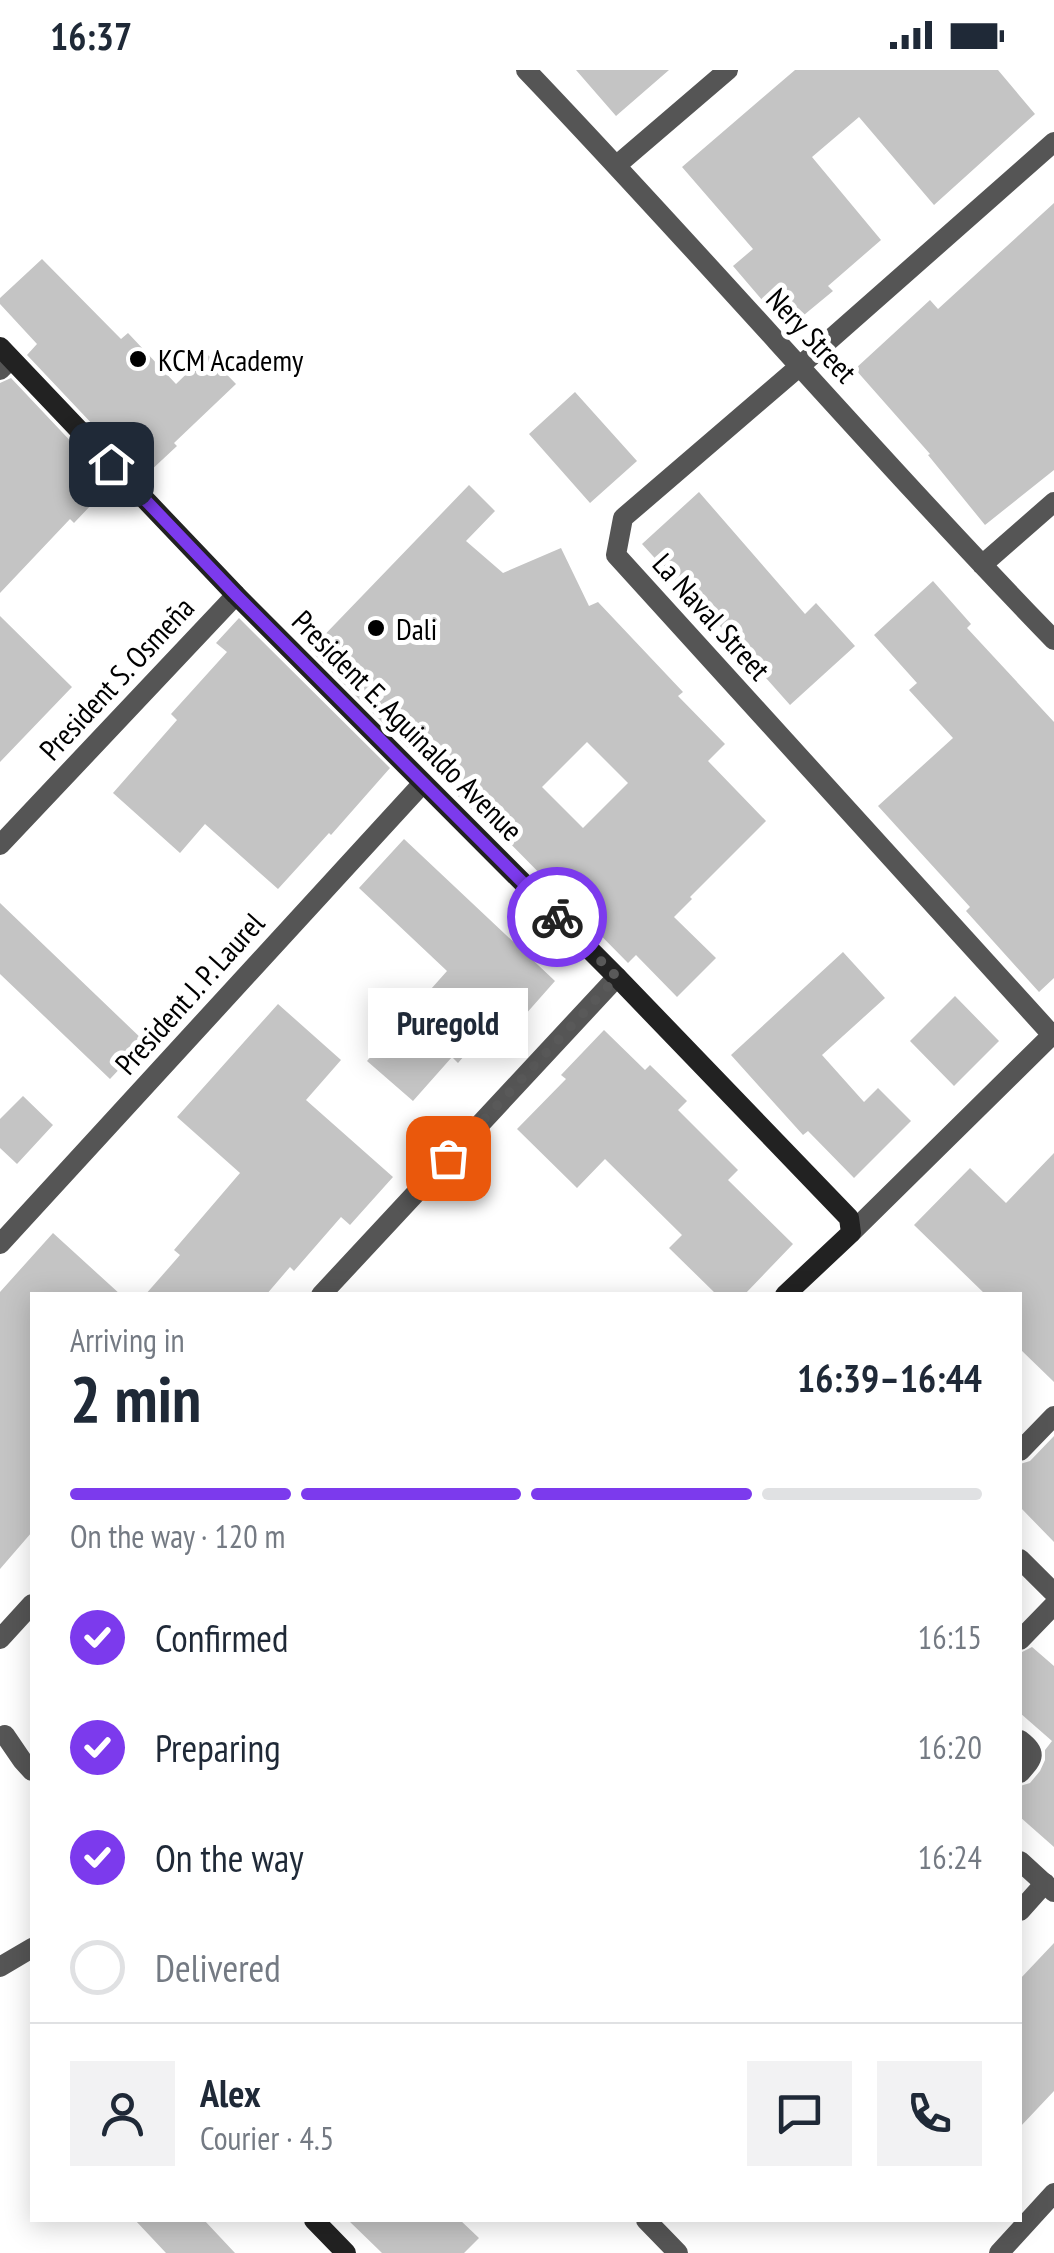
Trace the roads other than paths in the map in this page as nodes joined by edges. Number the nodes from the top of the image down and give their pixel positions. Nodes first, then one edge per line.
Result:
1 (526, 70) edge
2 (728, 70) edge
3 (1054, 142) edge
4 (617, 165) junction
5 (4, 359) edge
6 (800, 366) junction
7 (1054, 502) edge
8 (982, 565) junction
9 (236, 595) junction
10 (1054, 640) edge
11 (423, 782) junction
12 (0, 846) edge
13 (617, 977) junction
14 (1054, 1035) edge
15 (851, 1232) junction
16 (0, 1244) edge
17 (324, 1292) edge
18 (788, 1292) edge
19 (1054, 1416) edge
20 (1022, 1449) edge
21 (1022, 1561) edge
22 (1054, 1593) edge
23 (1054, 1605) edge
24 (30, 1606) edge
25 (1022, 1638) edge
26 (0, 1639) edge
27 (5, 1735) dead end
28 (1022, 1742) edge
29 (30, 1769) edge
30 (1022, 1770) edge
31 (1022, 1863) edge
32 (1050, 1888) edge
33 (1022, 1909) edge
34 (30, 1949) edge
35 (0, 1967) edge
36 (1054, 2194) edge
37 (316, 2222) edge
38 (648, 2222) edge
39 (346, 2253) edge
40 (678, 2253) edge
41 (999, 2253) edge

1 - 4 street, Nery Street
2 - 4 street
3 - 6 street, La Naval Street
4 - 6 street, Nery Street
5 - 9 main road, President E. Aguinaldo Avenue
6 - 8 street, Nery Street
6 - 14 street, La Naval Street
7 - 8 street
8 - 10 street, Nery Street
9 - 11 main road, President E. Aguinaldo Avenue
9 - 12 street, President S. Osmeña
11 - 13 main road, President E. Aguinaldo Avenue
11 - 16 street, President J. P. Laurel
13 - 15 main road, President E. Aguinaldo Avenue
13 - 17 street
14 - 15 street
15 - 18 main road
19 - 20 street
21 - 22 street
23 - 25 street
24 - 26 street
27 - 29 street
28 - 30 street
31 - 32 street
32 - 33 street
34 - 35 street
36 - 41 street
37 - 39 main road
38 - 40 street

